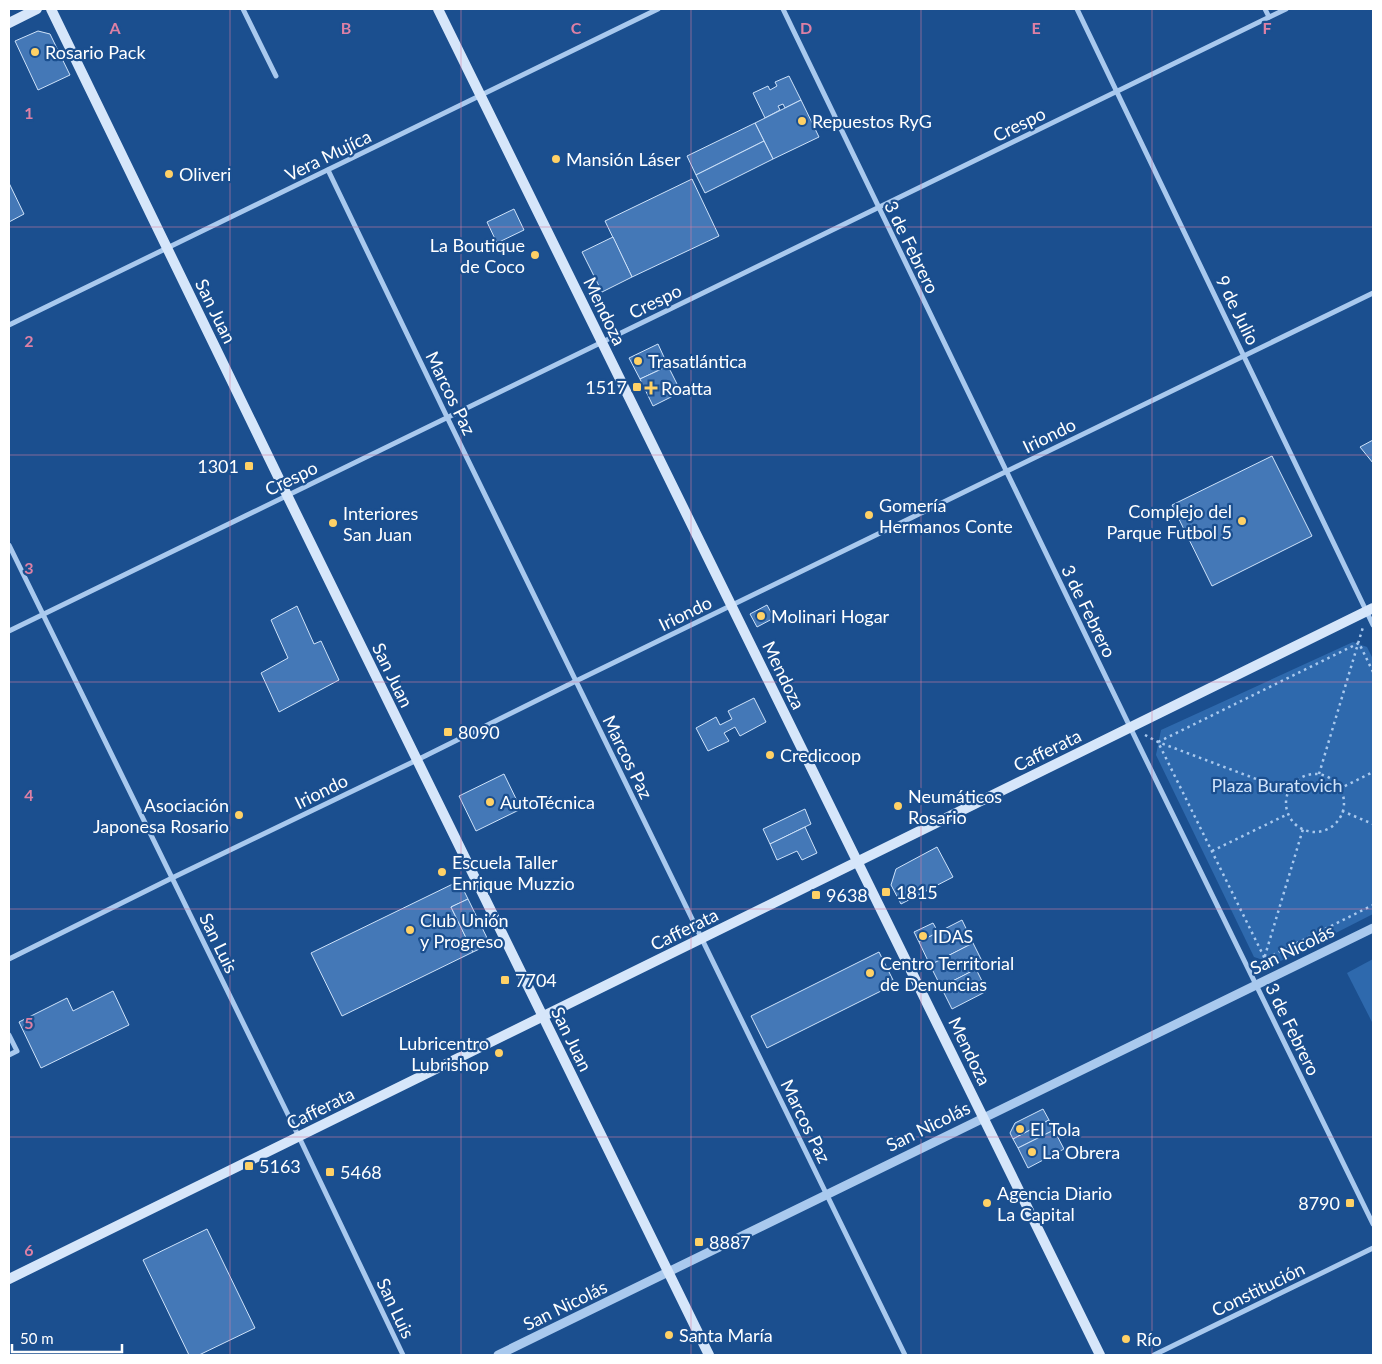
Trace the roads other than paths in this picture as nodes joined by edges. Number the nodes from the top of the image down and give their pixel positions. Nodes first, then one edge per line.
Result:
1 (37, 9) edge
2 (51, 9) edge
3 (242, 9) edge
4 (438, 9) edge
5 (658, 9) edge
6 (783, 9) edge
7 (1077, 9) edge
8 (1264, 9) edge
9 (1286, 9) edge
10 (1269, 17) junction
11 (9, 23) edge
12 (276, 76) dead end
13 (1117, 91) junction
14 (481, 95) junction
15 (328, 170) junction
16 (878, 208) junction
17 (168, 248) junction
18 (1373, 293) edge
19 (9, 325) edge
20 (602, 342) junction
21 (1244, 355) junction
22 (447, 417) junction
23 (1006, 471) junction
24 (287, 495) junction
25 (9, 544) edge
26 (732, 605) junction
27 (1370, 609) edge
28 (42, 614) junction
29 (1373, 624) edge
30 (9, 631) edge
31 (576, 681) junction
32 (1130, 727) junction
33 (417, 760) junction
34 (858, 861) junction
35 (172, 878) junction
36 (1373, 928) edge
37 (702, 938) junction
38 (9, 959) edge
39 (1256, 984) junction
40 (543, 1016) junction
41 (9, 1034) edge
42 (9, 1055) edge
43 (984, 1117) junction
44 (299, 1137) junction
45 (826, 1194) junction
46 (1373, 1224) edge
47 (1373, 1248) edge
48 (668, 1272) junction
49 (9, 1280) edge
50 (403, 1355) edge
51 (498, 1355) edge
52 (709, 1355) edge
53 (905, 1355) edge
54 (1100, 1355) edge
55 (1154, 1355) edge

1 - 11 main road
2 - 17 main road, San Juan
3 - 12 street
4 - 14 main road, Mendoza
5 - 14 street, Vera Mujíca
6 - 16 street, 3 de Febrero
7 - 13 street, 9 de Julio
8 - 10 street
9 - 10 street, Crespo
10 - 13 street, Crespo
13 - 16 street, Crespo
13 - 21 street, 9 de Julio
14 - 15 street, Vera Mujíca
14 - 20 main road, Mendoza
15 - 17 street, Vera Mujíca
15 - 22 street, Marcos Paz
16 - 20 street, Crespo
16 - 23 street, 3 de Febrero
17 - 19 street, Vera Mujíca
17 - 24 main road, San Juan
18 - 21 street, Iriondo
20 - 22 street, Crespo
20 - 26 main road, Mendoza
21 - 23 street, Iriondo
21 - 27 street, 9 de Julio
22 - 24 street, Crespo
22 - 31 street, Marcos Paz
23 - 26 street, Iriondo
23 - 32 street, 3 de Febrero
24 - 28 street, Crespo
24 - 33 main road, San Juan
25 - 28 street, San Luis
26 - 31 street, Iriondo
26 - 34 main road, Mendoza
27 - 29 street, 9 de Julio
27 - 32 main road, Cafferata
28 - 30 street, Crespo
28 - 35 street, San Luis
31 - 33 street, Iriondo
31 - 37 street, Marcos Paz
32 - 34 main road, Cafferata
32 - 39 street, 3 de Febrero
33 - 35 street, Iriondo
33 - 40 main road, San Juan
34 - 37 main road, Cafferata
34 - 43 main road, Mendoza
35 - 38 street, Iriondo
35 - 44 street, San Luis
36 - 39 street, San Nicolás
37 - 40 main road, Cafferata
37 - 45 street, Marcos Paz
39 - 43 street, San Nicolás
39 - 46 street, 3 de Febrero
40 - 44 main road, Cafferata
40 - 48 main road, San Juan
41 - 42 street
43 - 45 street, San Nicolás
43 - 54 main road, Mendoza
44 - 49 main road, Cafferata
44 - 50 street, San Luis
45 - 48 street, San Nicolás
45 - 53 street, Marcos Paz
47 - 55 street, Constitución
48 - 51 street, San Nicolás
48 - 52 main road, San Juan

